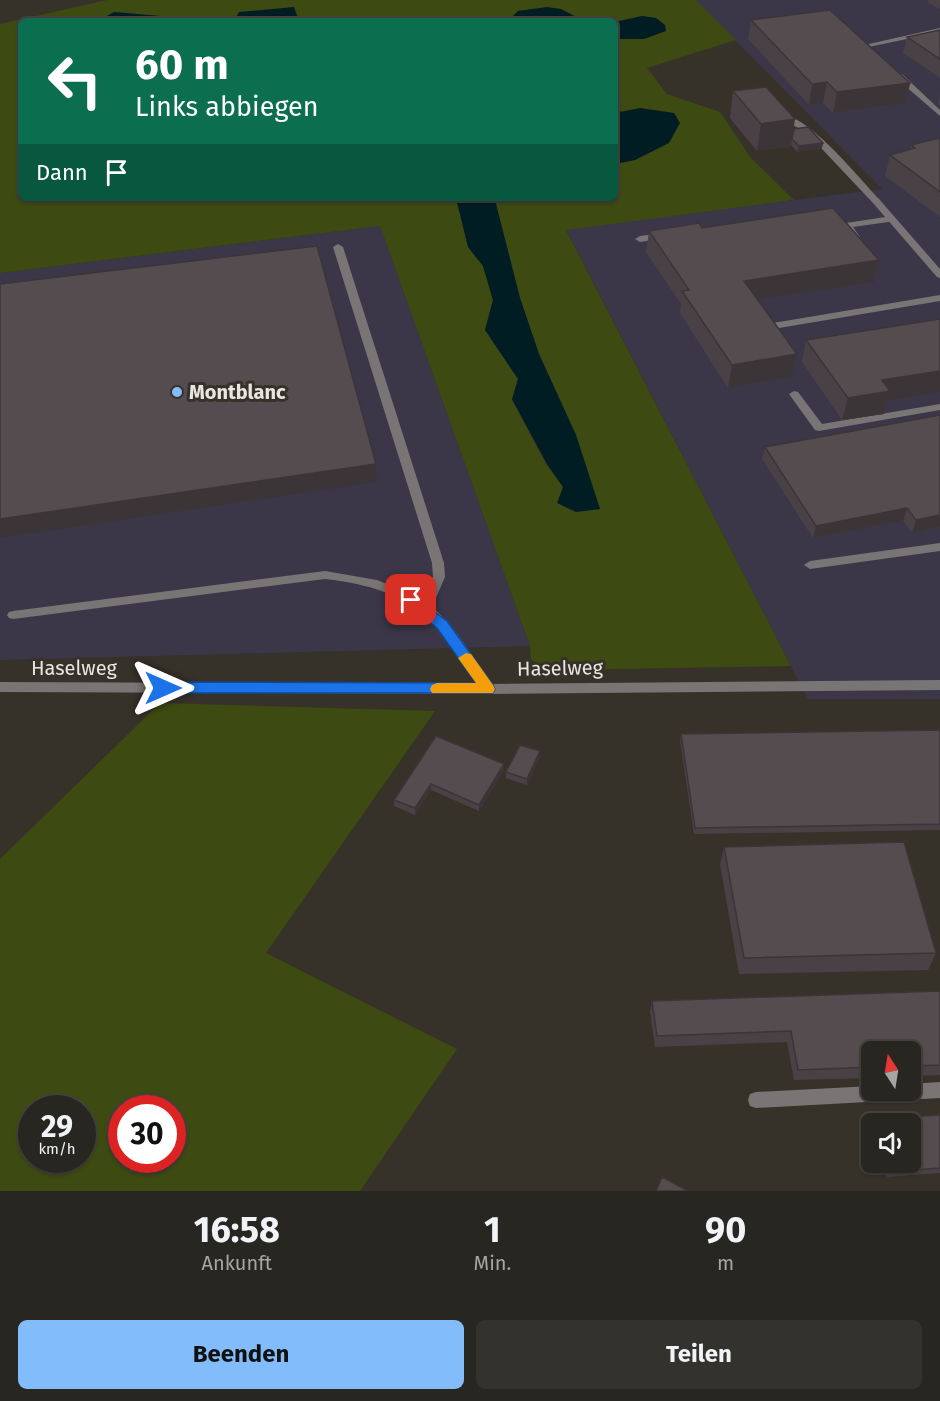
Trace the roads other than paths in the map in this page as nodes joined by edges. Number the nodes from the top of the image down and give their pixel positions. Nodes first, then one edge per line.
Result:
1 (940, 30) edge
2 (873, 53) edge
3 (890, 68) edge
4 (940, 114) edge
5 (782, 116) edge
6 (892, 219) junction
7 (675, 234) edge
8 (640, 239) dead end
9 (861, 244) edge
10 (338, 247) dead end
11 (940, 275) edge
12 (940, 298) edge
13 (773, 326) edge
14 (794, 394) dead end
15 (940, 407) edge
16 (940, 547) edge
17 (810, 565) dead end
18 (425, 609) junction
19 (13, 615) dead end
20 (940, 685) edge
21 (0, 687) edge
22 (488, 689) junction
23 (940, 1089) edge
24 (756, 1100) dead end

1 - 2 street
3 - 4 street
5 - 6 street
6 - 9 street
6 - 11 street
7 - 8 street
10 - 18 street
12 - 13 street
14 - 15 street
16 - 17 street
18 - 19 street
18 - 22 street
20 - 22 street, Haselweg
21 - 22 street, Haselweg
23 - 24 street

